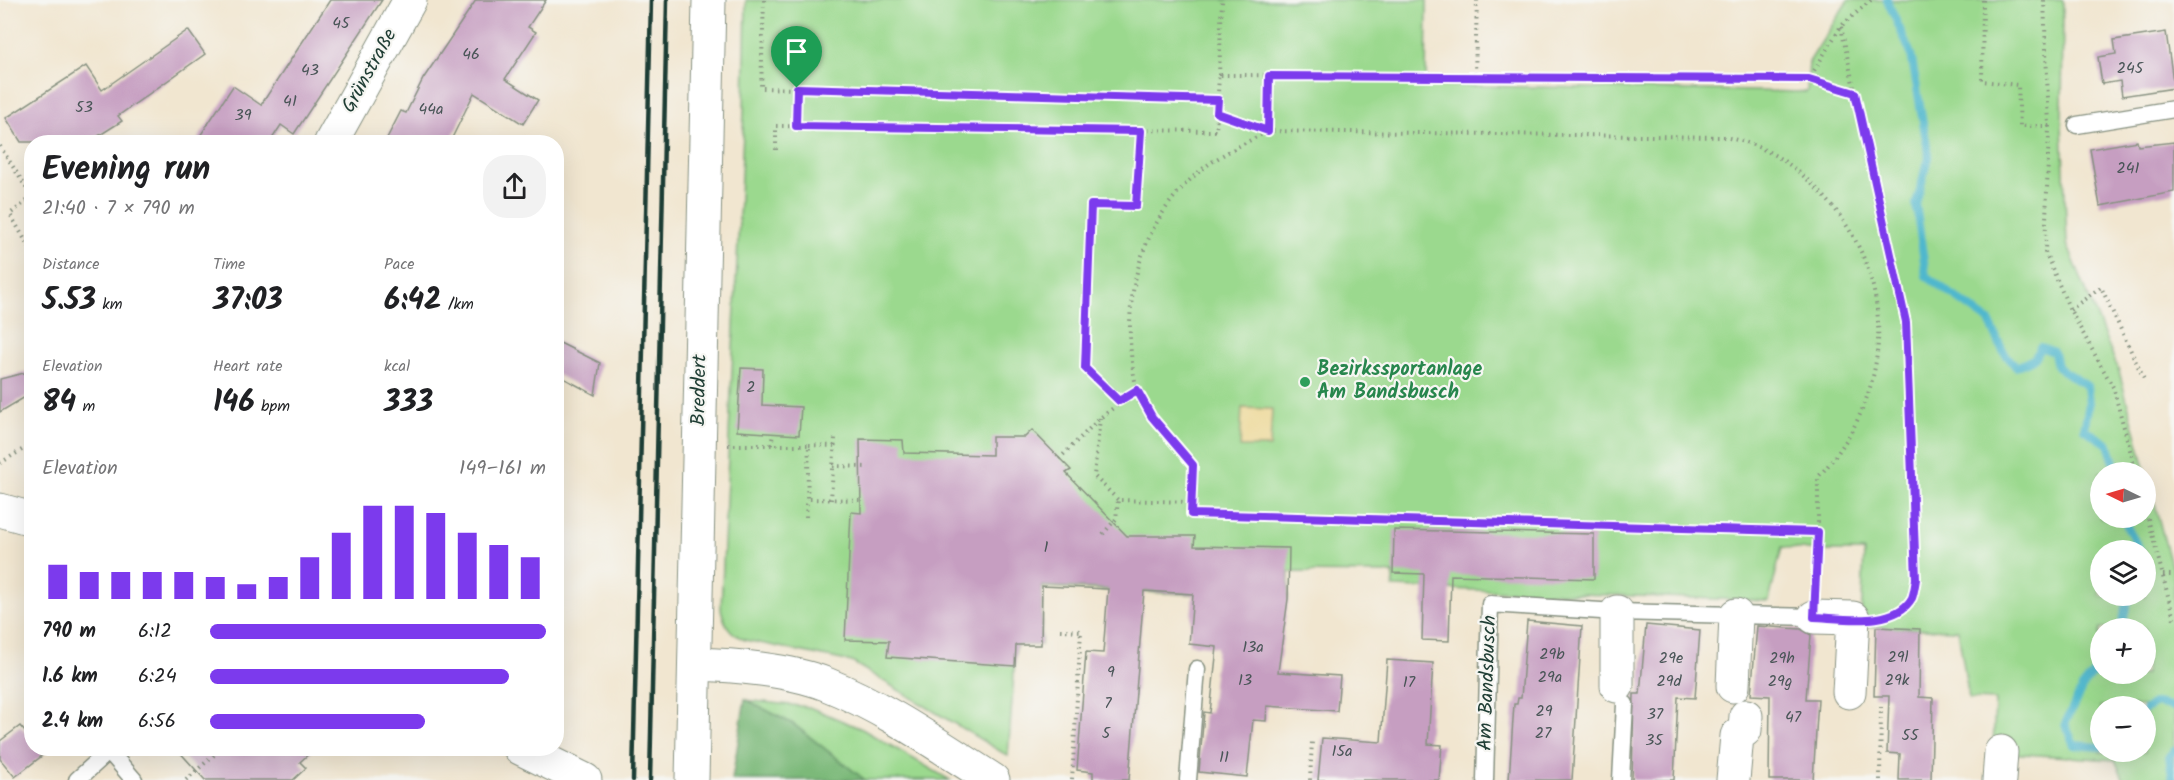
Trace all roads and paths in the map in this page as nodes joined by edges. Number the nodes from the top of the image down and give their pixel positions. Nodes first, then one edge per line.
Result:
1 (410, 0) edge
2 (709, 0) edge
3 (764, 0) edge
4 (1222, 0) edge
5 (1477, 0) edge
6 (1871, 0) edge
7 (1983, 0) edge
8 (2044, 0) edge
9 (1841, 26) junction
10 (1219, 75) junction
11 (1269, 76) junction
12 (1475, 76) junction
13 (1809, 79) junction
14 (797, 88) junction
15 (1855, 93) junction
16 (1218, 100) junction
17 (2174, 109) edge
18 (1217, 113) junction
19 (2077, 125) dead end
20 (796, 126) junction
21 (2049, 126) junction
22 (1141, 131) junction
23 (1268, 131) junction
24 (335, 135) edge
25 (0, 146) edge
26 (776, 150) dead end
27 (24, 184) edge
28 (24, 203) edge
29 (24, 238) edge
30 (2070, 310) junction
31 (2144, 379) dead end
32 (1137, 390) junction
33 (1119, 401) junction
34 (1100, 418) junction
35 (773, 434) dead end
36 (835, 438) dead end
37 (727, 445) dead end
38 (771, 445) junction
39 (809, 445) junction
40 (834, 446) junction
41 (24, 449) edge
42 (1059, 459) dead end
43 (2133, 462) edge
44 (0, 463) edge
45 (832, 466) junction
46 (868, 467) dead end
47 (807, 499) junction
48 (831, 500) junction
49 (861, 500) dead end
50 (1118, 501) junction
51 (1191, 502) junction
52 (806, 517) dead end
53 (2151, 528) edge
54 (1818, 532) junction
55 (1102, 534) dead end
56 (2163, 575) junction
57 (2174, 575) edge
58 (1617, 612) junction
59 (1736, 615) junction
60 (1814, 617) junction
61 (1852, 618) junction
62 (2174, 619) edge
63 (1060, 630) dead end
64 (695, 664) junction
65 (1197, 669) dead end
66 (1732, 686) dead end
67 (1849, 692) dead end
68 (1621, 695) joint
69 (1881, 706) dead end
70 (1746, 716) dead end
71 (1312, 741) dead end
72 (103, 756) edge
73 (113, 756) edge
74 (213, 756) edge
75 (536, 756) edge
76 (77, 780) edge
77 (134, 780) edge
78 (186, 780) edge
79 (585, 780) edge
80 (692, 780) edge
81 (993, 780) edge
82 (1072, 780) edge
83 (1188, 780) edge
84 (1310, 780) edge
85 (1485, 780) edge
86 (1621, 780) edge
87 (1733, 780) edge
88 (1880, 780) edge

1 - 24 street, Grünstraße
2 - 64 street, Breddert
3 - 14 path
4 - 10 path
5 - 12 path
6 - 9 path
7 - 21 path
8 - 21 path
9 - 13 path
9 - 15 path
10 - 11 path
10 - 16 path
11 - 12 path
11 - 23 path
12 - 13 path
13 - 15 path
14 - 16 path
14 - 20 path
15 - 61 path
16 - 18 path
17 - 19 lane
18 - 22 path
18 - 23 path
20 - 22 path
20 - 26 path
21 - 30 path
22 - 33 path
23 - 32 path
23 - 54 path
25 - 27 path
28 - 29 path
30 - 31 path
30 - 43 path
32 - 33 path
32 - 51 path
33 - 34 path
34 - 42 path
34 - 50 path
35 - 38 path
36 - 40 path
37 - 38 path
38 - 39 path
39 - 40 path
39 - 47 path
40 - 45 path
41 - 44 path
45 - 46 path
45 - 48 path
47 - 48 path
47 - 52 path
48 - 49 path
50 - 51 path
50 - 55 path
51 - 54 path
53 - 56 path
54 - 60 path
56 - 57 path
56 - 62 path
58 - 59 lane, Am Bandsbusch
58 - 68 street
58 - 85 lane, Am Bandsbusch
59 - 60 lane, Am Bandsbusch
59 - 66 street
60 - 61 street, Am Bandsbusch
61 - 67 street
63 - 82 path
64 - 80 street, Breddert
64 - 81 street
65 - 83 lane
68 - 86 lane
69 - 88 path
70 - 87 street
71 - 84 path
72 - 76 lane
73 - 77 lane
74 - 78 path
75 - 79 street

